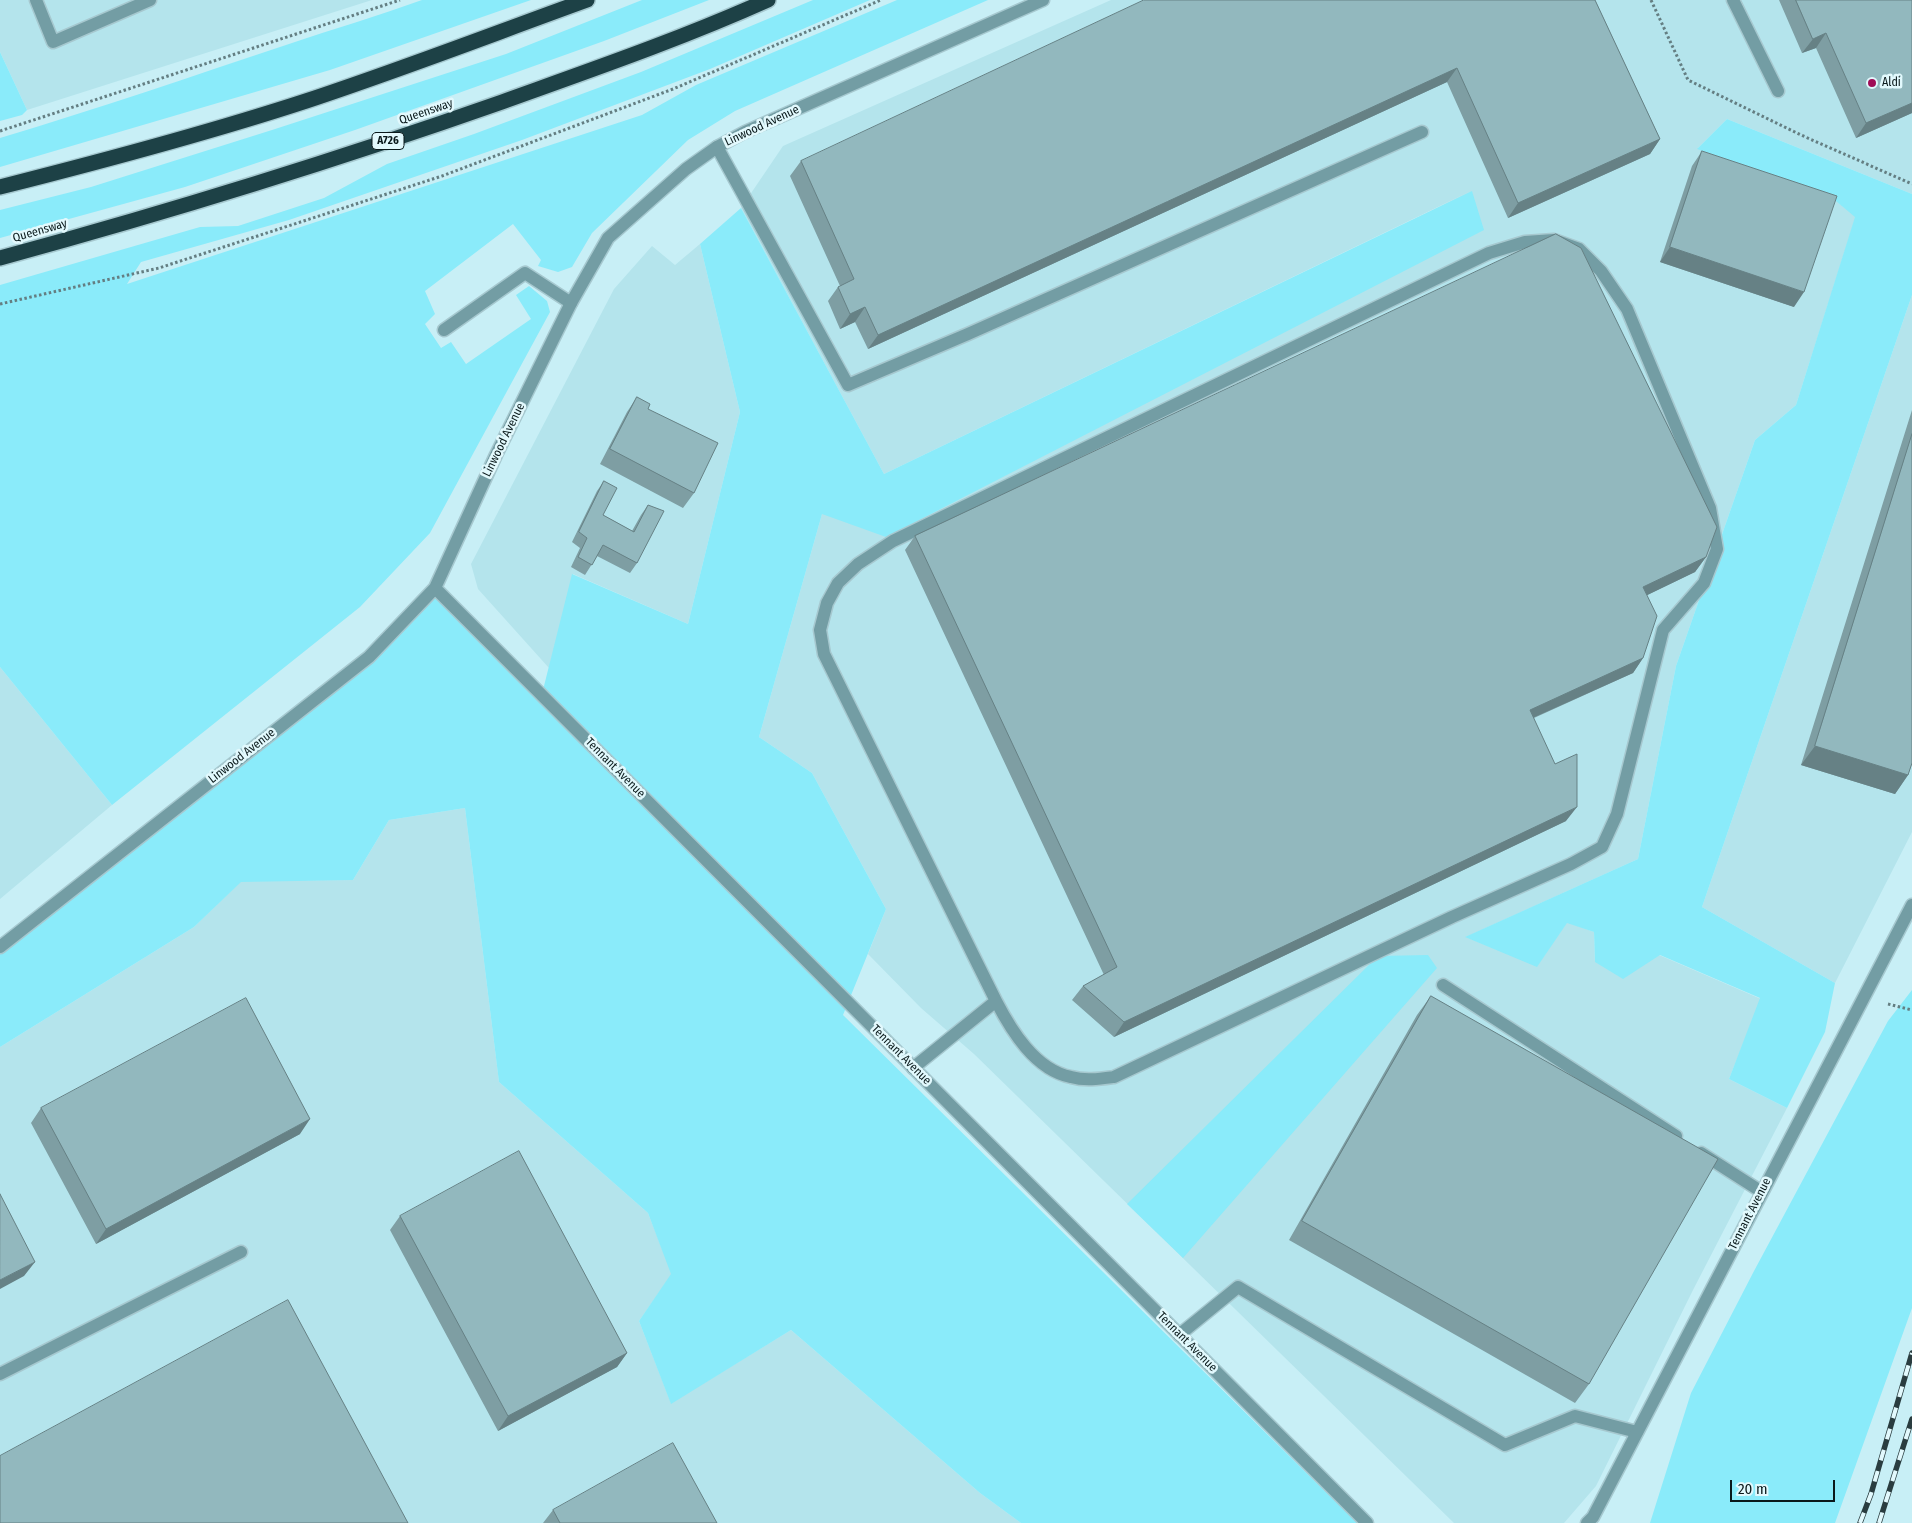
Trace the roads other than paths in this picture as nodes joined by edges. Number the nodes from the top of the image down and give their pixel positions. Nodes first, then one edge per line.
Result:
1 (36, 0) edge
2 (150, 0) edge
3 (587, 0) edge
4 (768, 0) edge
5 (1043, 0) edge
6 (1733, 0) edge
7 (134, 3) edge
8 (1778, 91) dead end
9 (1422, 132) dead end
10 (717, 148) junction
11 (0, 187) edge
12 (0, 258) edge
13 (571, 303) junction
14 (444, 330) dead end
15 (435, 588) junction
16 (1912, 905) edge
17 (0, 947) edge
18 (1443, 985) dead end
19 (996, 1001) junction
20 (913, 1068) junction
21 (1762, 1192) junction
22 (241, 1252) dead end
23 (1180, 1335) junction
24 (0, 1374) edge
25 (1637, 1432) junction
26 (1366, 1523) edge
27 (1587, 1523) edge

1 - 7 street
2 - 7 street
3 - 11 highway
4 - 12 highway, Queensway / A726
5 - 10 street, Linwood Avenue
6 - 8 street
9 - 10 street
10 - 13 street, Linwood Avenue
13 - 14 street
13 - 15 street, Linwood Avenue
15 - 17 street, Linwood Avenue
15 - 20 street, Tennant Avenue
16 - 21 street, Tennant Avenue
18 - 21 street
19 - 19 street
19 - 20 street
20 - 23 street, Tennant Avenue
21 - 25 street, Tennant Avenue
22 - 24 street
23 - 25 street
23 - 26 street, Tennant Avenue
25 - 27 street, Tennant Avenue

